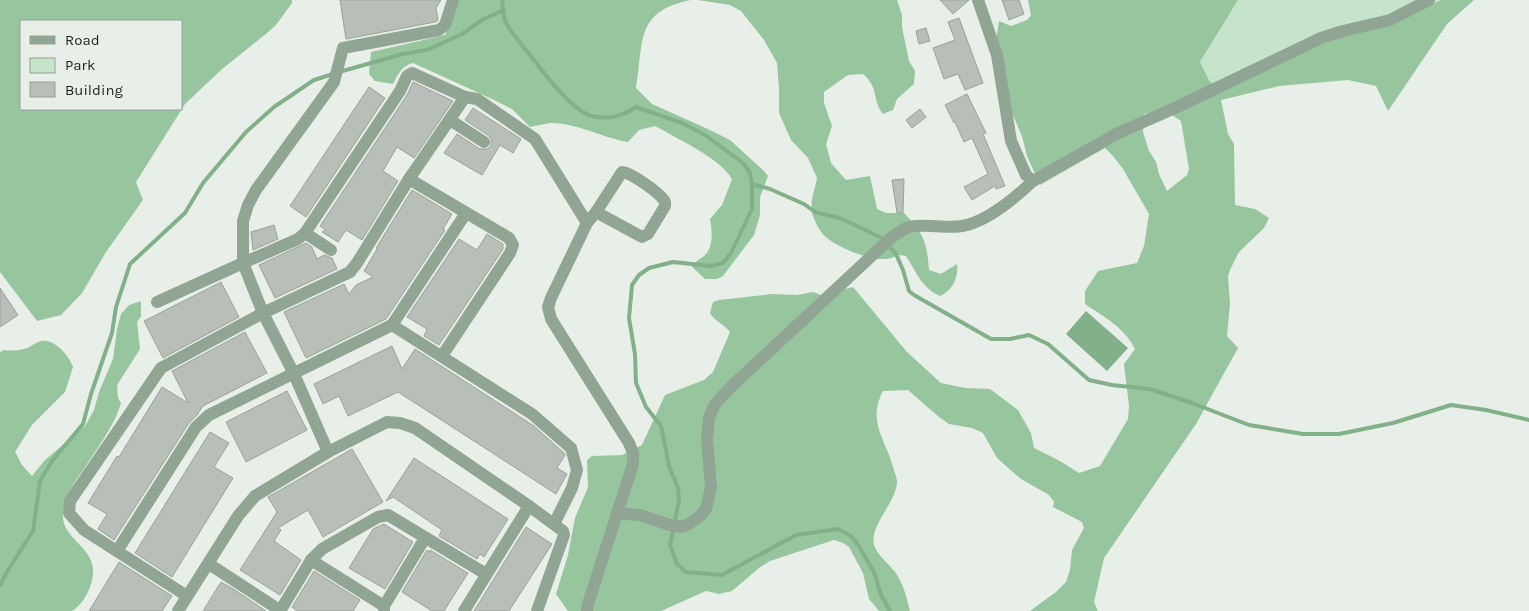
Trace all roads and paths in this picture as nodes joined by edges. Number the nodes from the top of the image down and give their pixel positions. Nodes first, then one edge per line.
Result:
1 (453, 0) edge
2 (978, 0) edge
3 (1429, 0) edge
4 (465, 96) junction
5 (450, 120) junction
6 (484, 142) dead end
7 (409, 179) junction
8 (1033, 181) junction
9 (596, 212) junction
10 (466, 213) junction
11 (587, 222) junction
12 (305, 233) junction
13 (331, 250) dead end
14 (243, 263) junction
15 (157, 302) dead end
16 (263, 312) junction
17 (392, 325) junction
18 (442, 356) junction
19 (294, 374) junction
20 (328, 452) junction
21 (529, 506) junction
22 (617, 513) junction
23 (554, 524) junction
24 (425, 538) junction
25 (117, 551) junction
26 (311, 560) junction
27 (209, 564) junction
28 (486, 574) junction
29 (187, 596) junction
30 (384, 608) edge
31 (178, 611) edge
32 (281, 611) edge
33 (464, 611) edge
34 (537, 611) edge
35 (588, 611) edge

1 - 14 street
2 - 8 street
3 - 8 street
4 - 5 street
4 - 11 street
4 - 12 street
5 - 6 street
5 - 7 street
7 - 10 street
7 - 16 street
8 - 22 street
9 - 9 street
9 - 11 street
10 - 17 street
10 - 18 street
11 - 22 street
12 - 13 street
12 - 14 street
14 - 15 street
14 - 16 street
16 - 19 street
16 - 25 street
17 - 18 street
17 - 19 street
18 - 23 street
19 - 20 street
19 - 25 street
20 - 21 street
20 - 27 street
21 - 23 street
21 - 28 street
22 - 35 street
23 - 34 street
24 - 26 street
24 - 28 street
24 - 30 street
25 - 29 street
26 - 30 street
26 - 32 street
27 - 29 street
27 - 32 street
28 - 33 street
29 - 31 street

